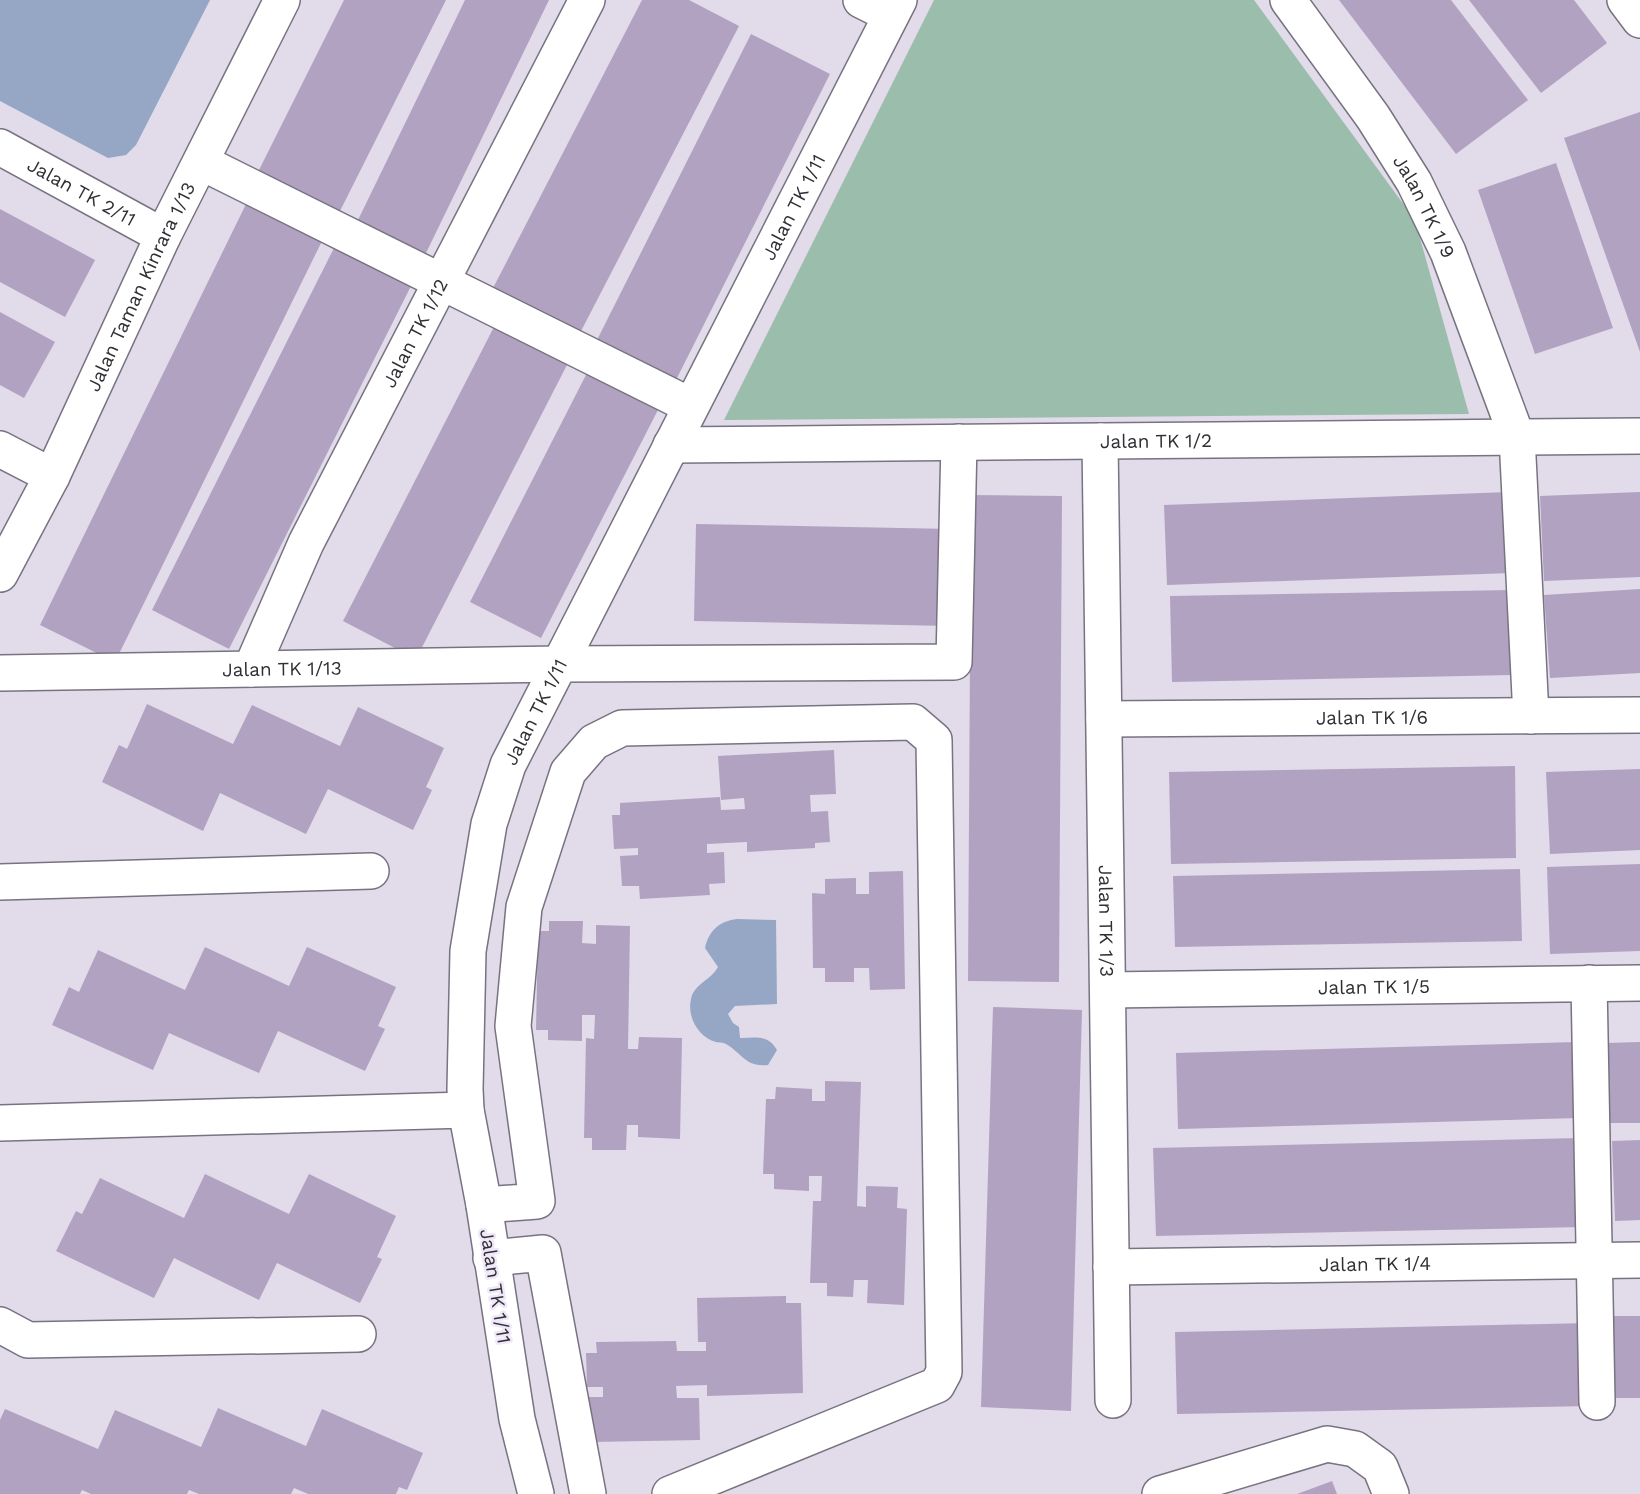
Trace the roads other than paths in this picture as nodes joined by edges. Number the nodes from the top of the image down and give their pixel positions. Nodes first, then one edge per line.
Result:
1 (282, 0) edge
2 (587, 0) edge
3 (1288, 0) edge
4 (1625, 0) edge
5 (884, 5) edge
6 (1640, 20) edge
7 (0, 147) edge
8 (201, 162) junction
9 (163, 236) junction
10 (442, 282) junction
11 (691, 406) junction
12 (1640, 436) edge
13 (1517, 437) junction
14 (1100, 441) junction
15 (959, 442) junction
16 (671, 445) junction
17 (0, 449) edge
18 (52, 476) junction
19 (0, 574) edge
20 (562, 664) junction
21 (251, 669) junction
22 (0, 673) edge
23 (1640, 715) edge
24 (1531, 716) junction
25 (1104, 719) junction
26 (371, 871) dead end
27 (0, 883) edge
28 (1589, 983) junction
29 (1640, 983) edge
30 (1108, 990) junction
31 (466, 1110) junction
32 (0, 1123) edge
33 (484, 1205) junction
34 (491, 1258) junction
35 (1640, 1260) edge
36 (1594, 1261) junction
37 (1111, 1267) junction
38 (0, 1325) edge
39 (358, 1334) dead end
40 (1113, 1400) dead end
41 (1597, 1402) dead end
42 (536, 1494) edge
43 (588, 1494) edge
44 (670, 1494) edge
45 (1160, 1494) edge
46 (1391, 1494) edge

1 - 8 street, Jalan Taman Kinrara 1/13
2 - 10 street, Jalan TK 1/12
3 - 13 street, Jalan TK 1/9
4 - 6 street
5 - 11 street, Jalan TK 1/11
7 - 9 street, Jalan TK 2/11
8 - 9 street, Jalan Taman Kinrara 1/13
8 - 10 street
9 - 18 street, Jalan Taman Kinrara 1/13
10 - 11 street
10 - 21 street, Jalan TK 1/12
11 - 16 street, Jalan TK 1/11
12 - 13 street, Jalan TK 1/2
13 - 14 street, Jalan TK 1/2
13 - 24 street, Jalan TK 1/9
14 - 15 street, Jalan TK 1/2
14 - 25 street, Jalan TK 1/3
15 - 16 street, Jalan TK 1/2
15 - 20 street, Jalan TK 1/13
16 - 20 street, Jalan TK 1/11
17 - 18 street
18 - 19 street, Jalan Taman Kinrara 1/13
20 - 21 street, Jalan TK 1/13
20 - 31 street, Jalan TK 1/11
21 - 22 street, Jalan TK 1/13
23 - 24 street, Jalan TK 1/6
24 - 25 street, Jalan TK 1/6
25 - 30 street, Jalan TK 1/3
26 - 27 street
28 - 29 street, Jalan TK 1/5
28 - 30 street, Jalan TK 1/5
28 - 36 street
30 - 37 street, Jalan TK 1/3
31 - 32 street
31 - 33 street, Jalan TK 1/11
33 - 34 street, Jalan TK 1/11
33 - 44 street
34 - 42 street, Jalan TK 1/11
34 - 43 street
35 - 36 street, Jalan TK 1/4
36 - 37 street, Jalan TK 1/4
36 - 41 street
37 - 40 street, Jalan TK 1/3
38 - 39 street
45 - 46 street

